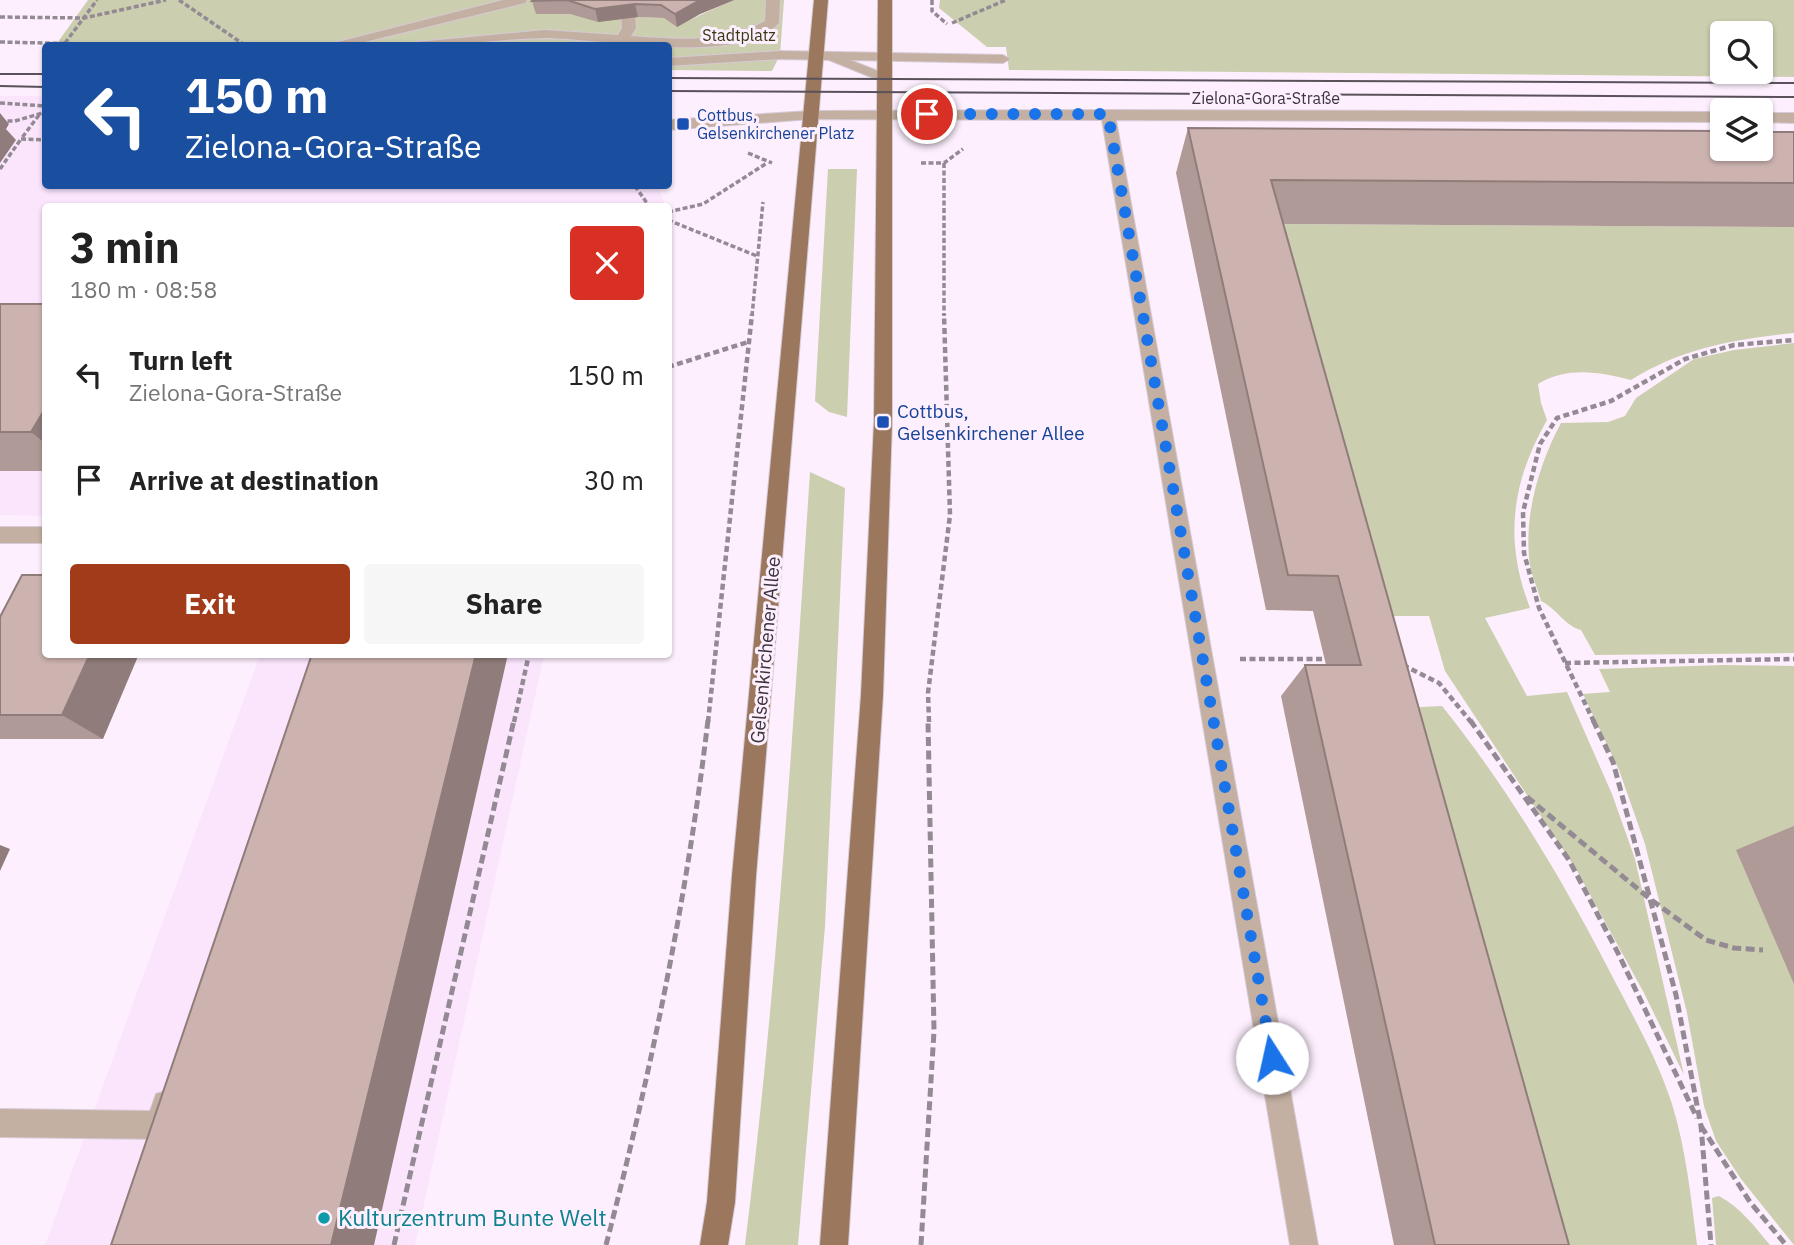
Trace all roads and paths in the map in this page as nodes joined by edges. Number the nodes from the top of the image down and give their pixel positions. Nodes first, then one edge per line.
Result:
1 (97, 0) edge
2 (166, 0) edge
3 (179, 0) edge
4 (520, 0) edge
5 (627, 0) edge
6 (773, 0) edge
7 (821, 0) edge
8 (885, 0) edge
9 (932, 0) edge
10 (1006, 0) edge
11 (0, 17) edge
12 (84, 18) junction
13 (622, 40) junction
14 (0, 42) edge
15 (66, 42) edge
16 (240, 42) edge
17 (346, 42) edge
18 (460, 42) edge
19 (42, 43) edge
20 (817, 54) junction
21 (883, 56) junction
22 (1003, 59) dead end
23 (672, 62) edge
24 (883, 78) junction
25 (0, 103) edge
26 (42, 106) edge
27 (42, 114) edge
28 (883, 114) junction
29 (1108, 114) junction
30 (39, 115) junction
31 (811, 115) junction
32 (1710, 117) edge
33 (1773, 117) edge
34 (1794, 118) edge
35 (0, 121) edge
36 (672, 125) edge
37 (21, 139) junction
38 (42, 140) edge
39 (972, 142) dead end
40 (0, 169) edge
41 (766, 176) dead end
42 (764, 190) dead end
43 (672, 211) edge
44 (672, 222) edge
45 (757, 256) junction
46 (1794, 340) edge
47 (748, 342) junction
48 (672, 366) edge
49 (939, 429) dead end
50 (947, 429) junction
51 (0, 534) edge
52 (42, 535) edge
53 (528, 658) edge
54 (1203, 659) junction
55 (1794, 659) edge
56 (1338, 660) dead end
57 (1392, 660) edge
58 (1565, 663) junction
59 (1521, 792) junction
60 (1650, 899) junction
61 (1763, 950) dead end
62 (172, 1085) edge
63 (0, 1123) edge
64 (1700, 1126) junction
65 (394, 1245) edge
66 (606, 1245) edge
67 (714, 1245) edge
68 (834, 1245) edge
69 (921, 1245) edge
70 (1304, 1245) edge
71 (1711, 1245) edge
72 (1786, 1245) edge

1 - 12 path
2 - 12 path
3 - 16 path
4 - 17 street
5 - 13 street
6 - 13 street
7 - 20 main road, Gelsenkirchener Allee
8 - 21 main road
9 - 10 path
11 - 12 path
12 - 15 path
13 - 18 street
14 - 19 path
20 - 21 street
20 - 23 street
20 - 24 street
20 - 31 main road, Gelsenkirchener Allee
21 - 22 street
21 - 24 main road
24 - 28 main road
25 - 26 path
27 - 30 path
28 - 29 street, Zielona-Gora-Straße
28 - 31 street, Zielona-Gora-Straße
28 - 68 main road
29 - 32 street, Zielona-Gora-Straße
29 - 54 street
30 - 35 path
30 - 37 path
31 - 36 street, Zielona-Gora-Straße
31 - 67 main road, Gelsenkirchener Allee
33 - 34 street
37 - 38 path
37 - 40 path
39 - 50 path
41 - 43 path
42 - 45 path
44 - 45 path
45 - 47 path
46 - 58 path
47 - 48 path
47 - 66 path
49 - 50 path
50 - 69 path
51 - 52 street
53 - 65 path
54 - 56 path
54 - 70 street
55 - 58 path
57 - 59 path
58 - 60 path
59 - 60 path
59 - 64 path
60 - 61 path
60 - 64 path
62 - 63 street
64 - 71 path
64 - 72 path

